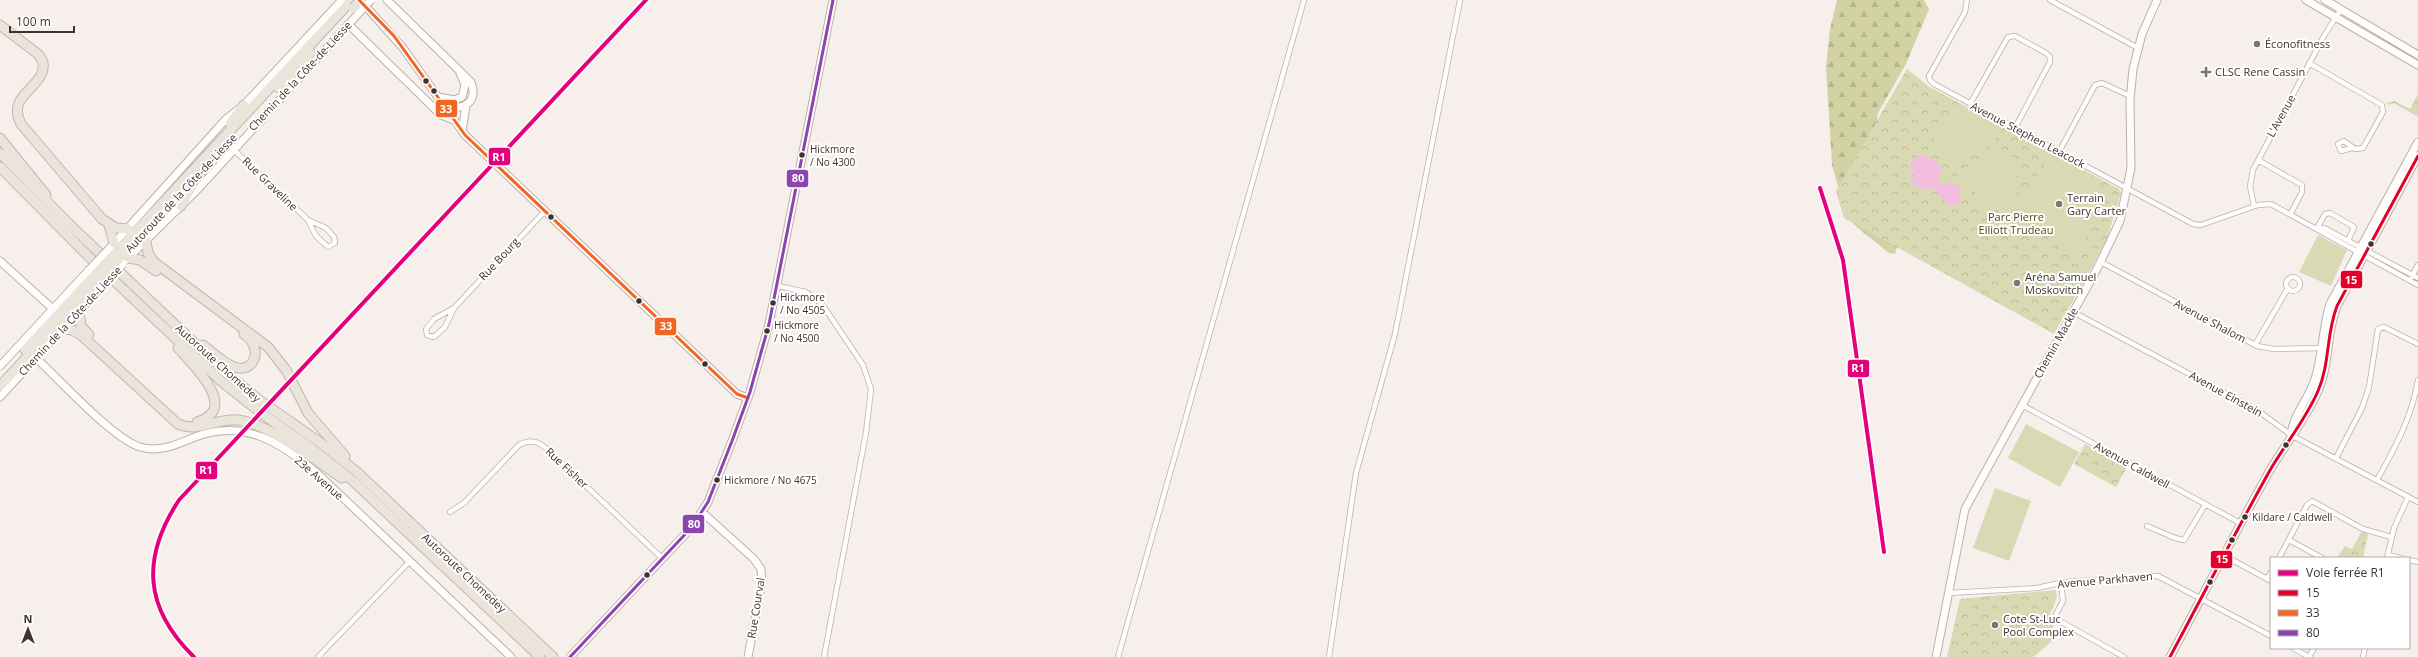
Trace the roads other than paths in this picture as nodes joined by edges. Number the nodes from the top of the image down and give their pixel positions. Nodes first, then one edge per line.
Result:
1 (334, 0) edge
2 (361, 0) edge
3 (371, 0) edge
4 (387, 0) edge
5 (833, 0) edge
6 (1304, 0) edge
7 (1460, 0) edge
8 (1967, 0) edge
9 (2050, 0) edge
10 (2156, 0) edge
11 (2306, 0) edge
12 (2325, 0) edge
13 (351, 5) edge
14 (335, 8) junction
15 (2341, 9) junction
16 (369, 10) dead end
17 (2335, 17) junction
18 (0, 19) edge
19 (348, 24) junction
20 (0, 25) edge
21 (25, 44) junction
22 (2138, 48) junction
23 (2418, 54) edge
24 (2309, 63) junction
25 (2418, 65) edge
26 (459, 71) junction
27 (2130, 96) junction
28 (438, 97) junction
29 (1970, 104) junction
30 (244, 105) junction
31 (466, 106) junction
32 (444, 107) junction
33 (454, 120) junction
34 (2015, 128) junction
35 (462, 131) junction
36 (0, 138) edge
37 (220, 142) junction
38 (2418, 142) edge
39 (2352, 148) dead end
40 (233, 149) junction
41 (2058, 152) junction
42 (0, 153) edge
43 (2418, 156) edge
44 (2258, 160) junction
45 (0, 167) edge
46 (205, 167) junction
47 (0, 174) edge
48 (2128, 189) junction
49 (36, 205) junction
50 (181, 206) junction
51 (2254, 206) junction
52 (545, 211) junction
53 (2291, 213) junction
54 (308, 220) junction
55 (69, 224) junction
56 (109, 225) junction
57 (2317, 228) junction
58 (128, 229) junction
59 (146, 241) junction
60 (2348, 241) junction
61 (2362, 252) junction
62 (118, 255) junction
63 (0, 261) edge
64 (2101, 262) junction
65 (2418, 265) edge
66 (97, 277) junction
67 (2411, 278) junction
68 (2418, 278) edge
69 (2418, 285) edge
70 (778, 286) junction
71 (2288, 288) dead end
72 (454, 308) junction
73 (53, 309) junction
74 (79, 312) junction
75 (2074, 312) junction
76 (153, 318) junction
77 (172, 322) junction
78 (63, 329) junction
79 (2418, 344) edge
80 (2255, 345) junction
81 (2324, 348) junction
82 (36, 358) junction
83 (0, 366) edge
84 (0, 377) edge
85 (2418, 380) edge
86 (0, 386) edge
87 (0, 397) edge
88 (748, 398) junction
89 (2022, 405) junction
90 (2291, 435) junction
91 (2336, 458) junction
92 (2377, 480) junction
93 (369, 482) junction
94 (2408, 497) junction
95 (2418, 502) edge
96 (377, 503) junction
97 (2205, 505) junction
98 (450, 512) dead end
99 (702, 512) junction
100 (2242, 524) junction
101 (2147, 526) dead end
102 (2391, 537) junction
103 (2289, 540) junction
104 (2224, 556) junction
105 (2387, 556) edge
106 (2280, 557) edge
107 (2320, 557) edge
108 (663, 559) junction
109 (410, 560) junction
110 (2269, 580) edge
111 (2062, 583) junction
112 (1948, 593) junction
113 (2202, 598) junction
114 (524, 629) junction
115 (2270, 635) edge
116 (2295, 649) edge
117 (318, 657) edge
118 (511, 657) edge
119 (540, 657) edge
120 (553, 657) edge
121 (558, 657) edge
122 (570, 657) edge
123 (748, 657) edge
124 (824, 657) edge
125 (1118, 657) edge
126 (1329, 657) edge
127 (1936, 657) edge
128 (2124, 657) edge
129 (2170, 657) edge
130 (2309, 657) edge

1 - 14 street
2 - 13 highway, Autoroute de la Côte-de-Liesse, bridge
3 - 13 street, Chemin de la Côte-de-Liesse, bridge
4 - 26 street
5 - 70 street
6 - 125 street
7 - 126 street
8 - 29 street, Avenue Stephen Leacock
9 - 22 street
10 - 22 street, Chemin Mackle
11 - 17 street
12 - 15 street
13 - 14 street, Chemin de la Côte-de-Liesse
13 - 19 street, Chemin de la Côte-de-Liesse
13 - 37 highway, Autoroute de la Côte-de-Liesse
13 - 46 highway, Autoroute de la Côte-de-Liesse
14 - 30 street, Chemin de la Côte-de-Liesse
15 - 17 street, L'Avenue
15 - 23 street
16 - 28 street
17 - 24 street, L'Avenue
17 - 25 street
18 - 21 highway
19 - 33 street
19 - 40 street, Chemin de la Côte-de-Liesse
20 - 21 highway
21 - 56 highway
22 - 27 street, Chemin Mackle
24 - 39 street
24 - 44 street, L'Avenue
26 - 28 street
26 - 31 street
27 - 41 street
27 - 48 street, Chemin Mackle
28 - 32 street
29 - 34 street, Avenue Stephen Leacock
29 - 34 street
30 - 37 highway
30 - 58 street, Chemin de la Côte-de-Liesse
31 - 32 street
31 - 35 street
32 - 33 street
33 - 35 street
34 - 41 street, Avenue Stephen Leacock
35 - 52 street
36 - 55 highway
37 - 62 highway, Autoroute de la Côte-de-Liesse
38 - 61 street
40 - 50 street, Chemin de la Côte-de-Liesse
40 - 54 street, Rue Graveline
41 - 48 street, Avenue Stephen Leacock
42 - 55 highway, Autoroute Chomedey
43 - 61 street
44 - 51 street, L'Avenue
44 - 53 street
45 - 49 highway, Autoroute Chomedey
46 - 50 highway
46 - 62 highway, Autoroute de la Côte-de-Liesse
47 - 49 highway
48 - 51 street, Avenue Stephen Leacock
48 - 64 street, Chemin Mackle
49 - 76 highway, Autoroute Chomedey
50 - 59 street, Chemin de la Côte-de-Liesse
51 - 53 street, Avenue Stephen Leacock
52 - 72 street, Rue Bourg
52 - 88 street
53 - 57 street, Avenue Stephen Leacock
54 - 54 street, Rue Graveline
55 - 77 highway, Autoroute Chomedey
56 - 58 highway
56 - 62 highway
57 - 60 street
57 - 60 street
57 - 61 street
58 - 62 street, Chemin de la Côte-de-Liesse
59 - 62 street, Chemin de la Côte-de-Liesse
59 - 93 highway
60 - 61 street
61 - 67 street
61 - 81 street
62 - 66 highway, Autoroute de la Côte-de-Liesse, bridge
62 - 66 street, Chemin de la Côte-de-Liesse, bridge
62 - 77 highway
63 - 73 street
64 - 75 street, Chemin Mackle
64 - 80 street, Avenue Shalom
65 - 67 street
66 - 73 street, Chemin de la Côte-de-Liesse
66 - 74 street, Chemin de la Côte-de-Liesse
66 - 84 highway, Autoroute de la Côte-de-Liesse
66 - 86 highway, Autoroute de la Côte-de-Liesse
67 - 68 street
67 - 69 street
70 - 88 street
70 - 124 street
71 - 80 street
72 - 72 street, Rue Bourg
73 - 83 street, Chemin de la Côte-de-Liesse
74 - 76 highway
74 - 78 street, Chemin de la Côte-de-Liesse
75 - 89 street, Chemin Mackle
75 - 90 street, Avenue Einstein
76 - 96 highway, Autoroute Chomedey
77 - 93 highway, Autoroute Chomedey
78 - 82 street, Chemin de la Côte-de-Liesse
78 - 96 highway
79 - 91 street
80 - 81 street, Avenue Shalom
81 - 90 street
82 - 87 street, Chemin de la Côte-de-Liesse
82 - 109 street, 23e Avenue
85 - 92 street
88 - 99 street
89 - 97 street, Avenue Caldwell
89 - 112 street, Chemin Mackle
90 - 91 street, Avenue Einstein
90 - 100 street
91 - 92 street, Avenue Einstein
92 - 94 street, Avenue Einstein
93 - 114 highway, Autoroute Chomedey
94 - 95 street, Avenue Einstein
94 - 102 street
96 - 119 highway, Autoroute Chomedey
97 - 100 street, Avenue Caldwell
97 - 101 street
98 - 108 street, Rue Fisher
99 - 108 street
99 - 123 street, Rue Courval
100 - 104 street
102 - 103 street
102 - 105 street
103 - 106 street
103 - 107 street
104 - 110 street
104 - 113 street
108 - 122 street
109 - 117 street
109 - 118 street, 23e Avenue
111 - 112 street, Avenue Parkhaven
111 - 113 street, Avenue Parkhaven
111 - 128 street
112 - 127 street, Chemin Mackle
113 - 115 street, Avenue Parkhaven
113 - 129 street
114 - 120 highway, Autoroute Chomedey
114 - 121 highway
116 - 130 street

